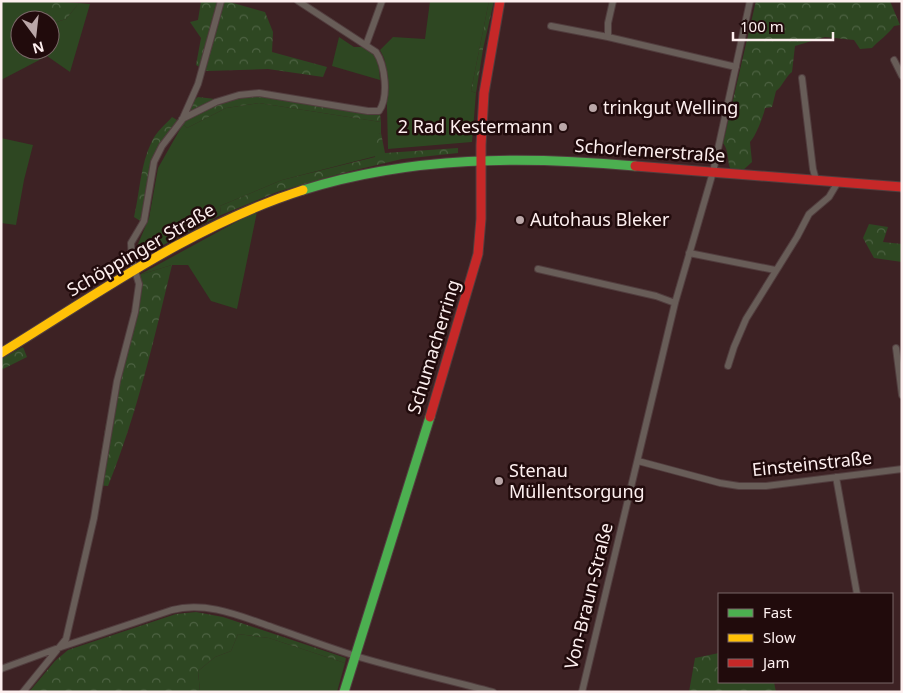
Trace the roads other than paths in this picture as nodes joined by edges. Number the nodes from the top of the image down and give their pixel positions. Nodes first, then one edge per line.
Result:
1 (221, 1) edge
2 (298, 1) edge
3 (382, 1) edge
4 (500, 1) edge
5 (612, 1) edge
6 (750, 1) edge
7 (551, 26) dead end
8 (608, 37) junction
9 (366, 45) junction
10 (894, 60) dead end
11 (736, 67) junction
12 (902, 76) edge
13 (802, 78) dead end
14 (182, 120) junction
15 (481, 160) junction
16 (713, 172) junction
17 (816, 180) junction
18 (838, 182) junction
19 (902, 187) edge
20 (689, 253) junction
21 (134, 269) junction
22 (538, 269) dead end
23 (775, 270) junction
24 (675, 303) junction
25 (896, 348) dead end
26 (1, 353) edge
27 (728, 366) dead end
28 (902, 395) edge
29 (638, 461) junction
30 (902, 469) edge
31 (836, 477) junction
32 (857, 593) edge
33 (61, 647) junction
34 (356, 656) junction
35 (1, 669) edge
36 (23, 692) edge
37 (344, 692) edge
38 (493, 692) edge
39 (582, 692) edge

1 - 14 street
2 - 9 street
3 - 9 street
4 - 15 main road, Schumacherring
5 - 8 street
6 - 11 street, Von-Braun-Straße
7 - 8 street
8 - 11 street
9 - 14 street
10 - 12 street
11 - 16 street, Von-Braun-Straße
13 - 17 street
14 - 21 street
15 - 16 main road, Schorlemerstraße
15 - 21 main road, Schöppinger Straße
15 - 34 main road, Schumacherring
16 - 17 main road, Schorlemerstraße
16 - 20 street, Von-Braun-Straße
17 - 18 main road, Schorlemerstraße
18 - 19 main road, Schorlemerstraße
18 - 23 street
20 - 23 street
20 - 24 street, Von-Braun-Straße
21 - 26 main road, Schöppinger Straße
21 - 33 street
22 - 24 street
23 - 27 street
24 - 29 street, Von-Braun-Straße
25 - 28 street
29 - 31 street, Einsteinstraße
29 - 39 street, Von-Braun-Straße
30 - 31 street, Einsteinstraße
31 - 32 street
33 - 34 street
33 - 35 street
33 - 36 street
34 - 37 main road, Schumacherring
34 - 38 street

